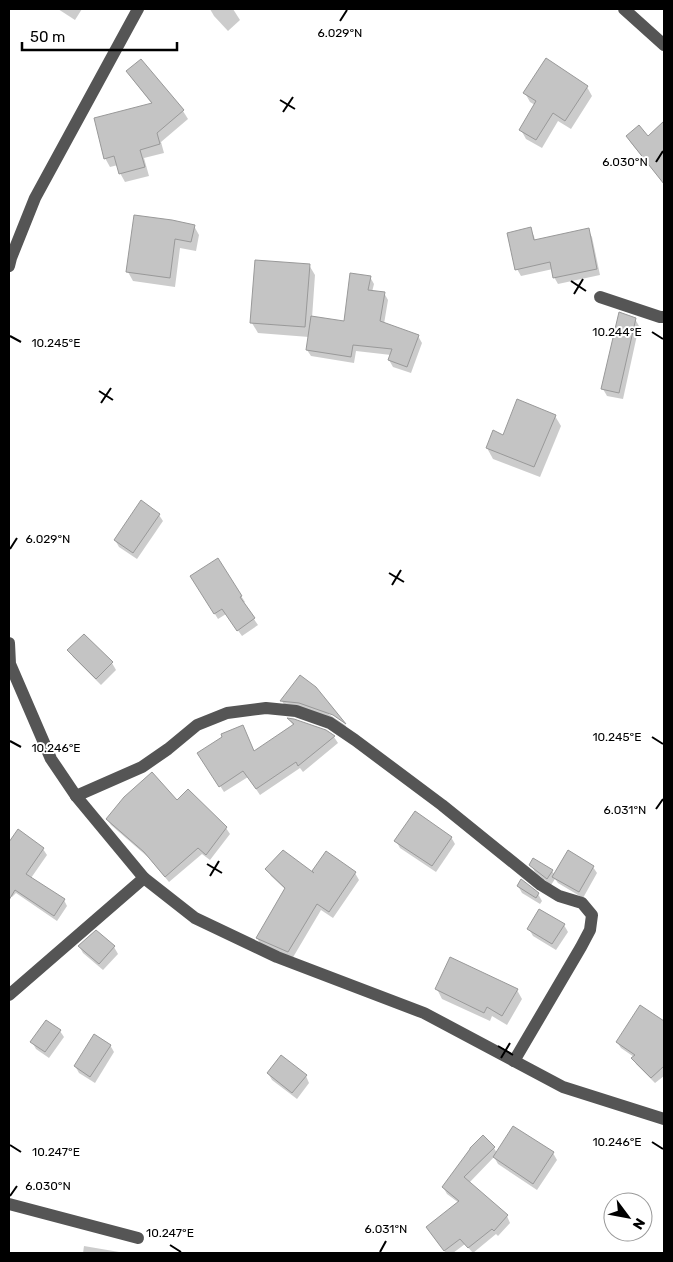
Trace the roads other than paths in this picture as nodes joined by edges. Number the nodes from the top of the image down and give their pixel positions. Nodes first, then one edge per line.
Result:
1 (138, 9) edge
2 (624, 9) edge
3 (664, 45) edge
4 (9, 266) edge
5 (600, 297) dead end
6 (664, 317) edge
7 (9, 643) edge
8 (9, 664) edge
9 (76, 796) junction
10 (144, 878) junction
11 (9, 994) edge
12 (514, 1061) junction
13 (664, 1119) edge
14 (9, 1204) edge
15 (138, 1238) dead end

1 - 4 street
2 - 3 street
5 - 6 street
7 - 8 street
8 - 9 street
9 - 10 street
9 - 12 street
10 - 11 street
10 - 12 street
12 - 13 street
14 - 15 street

